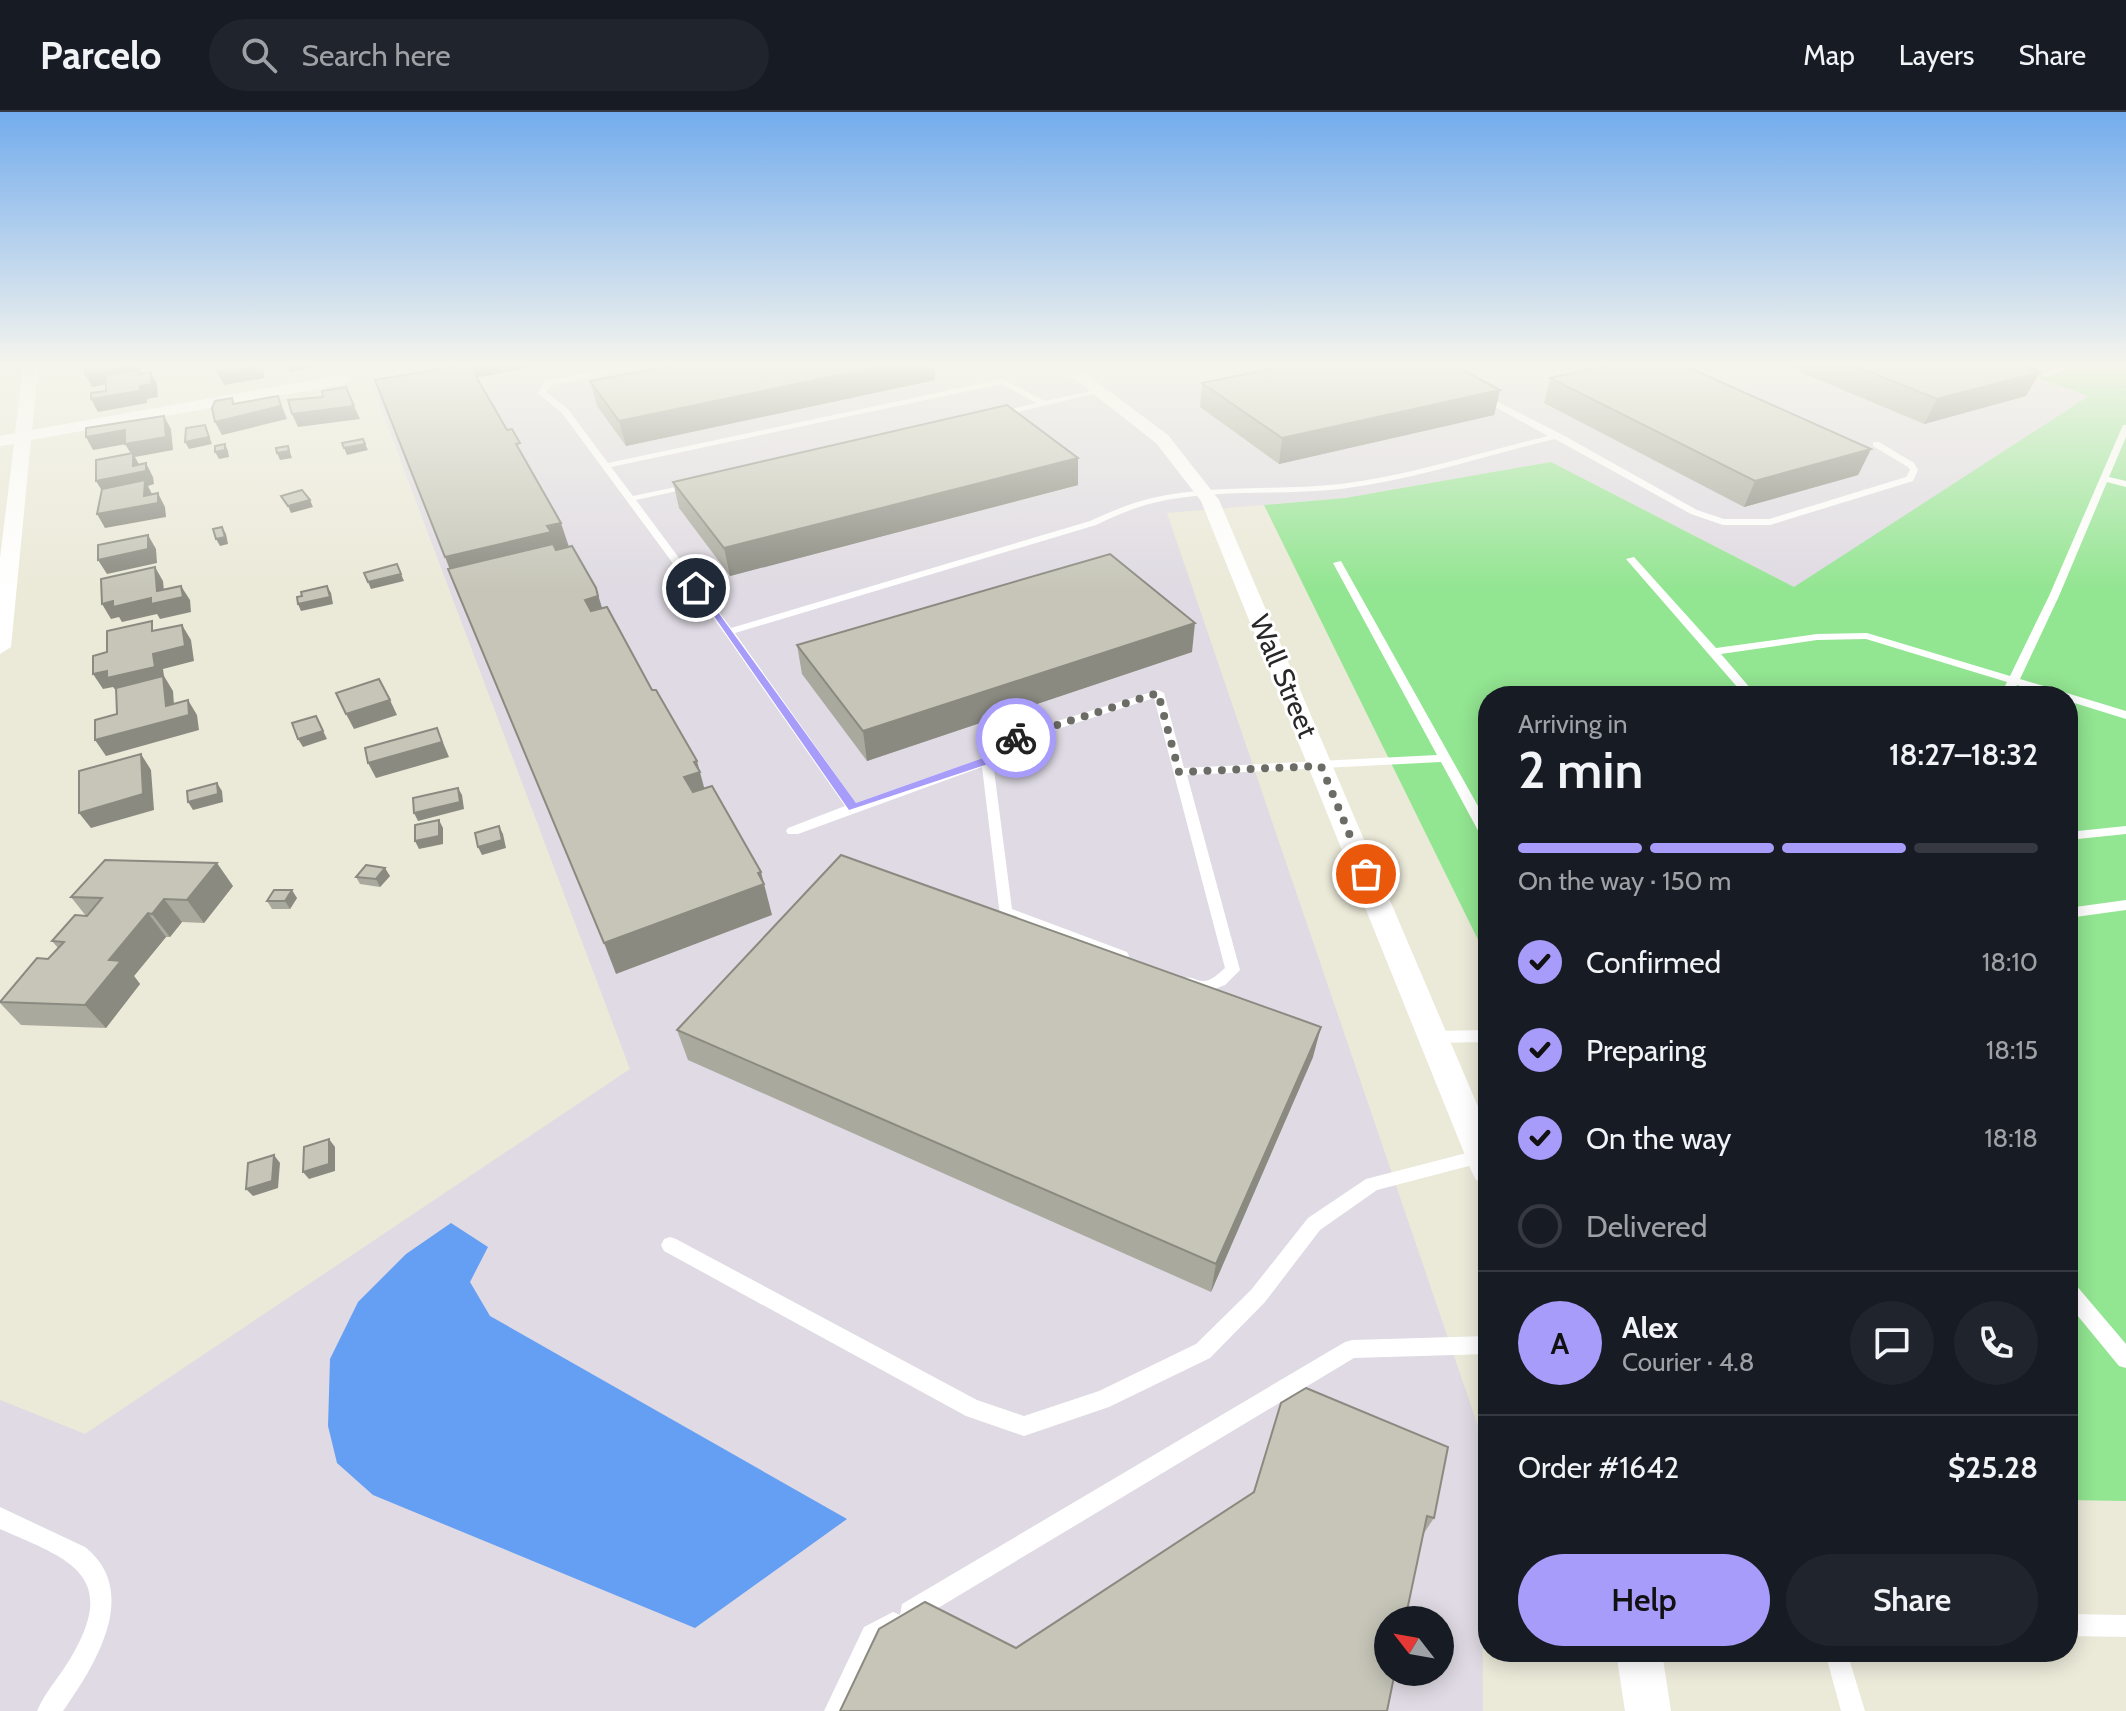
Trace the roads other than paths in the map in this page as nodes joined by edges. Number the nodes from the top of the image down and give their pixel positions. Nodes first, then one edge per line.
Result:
1 (23, 441) edge
2 (587, 441) edge
3 (724, 441) edge
4 (1163, 441) edge
5 (1538, 441) edge
6 (1566, 441) edge
7 (2120, 441) edge
8 (1876, 444) dead end
9 (606, 466) junction
10 (2104, 479) junction
11 (707, 482) edge
12 (2126, 484) edge
13 (1205, 492) junction
14 (630, 499) junction
15 (1631, 559) dead end
16 (1338, 563) dead end
17 (729, 632) junction
18 (0, 647) edge
19 (1713, 652) junction
20 (2014, 680) junction
21 (1742, 686) edge
22 (2011, 686) edge
23 (2034, 686) edge
24 (2078, 700) edge
25 (2126, 715) edge
26 (1445, 758) junction
27 (987, 761) junction
28 (1321, 766) junction
29 (1179, 772) junction
30 (853, 808) junction
31 (1478, 818) edge
32 (2126, 830) edge
33 (793, 831) dead end
34 (2078, 835) edge
35 (2126, 905) edge
36 (2078, 912) edge
37 (1130, 959) edge
38 (1174, 976) edge
39 (1478, 1036) edge
40 (1433, 1037) junction
41 (1478, 1146) edge
42 (1478, 1164) edge
43 (670, 1245) dead end
44 (2078, 1302) edge
45 (1478, 1345) edge
46 (2126, 1359) edge
47 (0, 1518) edge
48 (2078, 1625) edge
49 (2126, 1626) edge
50 (1641, 1662) edge
51 (1839, 1662) edge
52 (49, 1711) edge
53 (836, 1711) edge
54 (1648, 1711) edge
55 (1853, 1711) edge

1 - 18 street
2 - 9 lane
3 - 9 lane
4 - 13 street, Wall Street
5 - 13 lane
6 - 8 lane
7 - 10 lane
9 - 14 lane
10 - 12 lane
10 - 20 lane
11 - 14 lane
13 - 17 lane
13 - 28 street, Wall Street
14 - 17 lane
15 - 19 lane
16 - 26 lane
17 - 30 lane
19 - 20 lane
19 - 21 lane
20 - 22 lane
20 - 23 lane
24 - 25 lane
26 - 28 lane
26 - 31 lane
27 - 29 lane
27 - 30 lane
27 - 37 lane
28 - 29 lane
28 - 40 street, Wall Street
29 - 38 lane
30 - 33 lane
32 - 34 lane
35 - 36 lane
39 - 40 lane
40 - 41 street, Wall Street
42 - 43 lane
44 - 46 lane
45 - 53 lane
47 - 52 lane
48 - 49 lane
50 - 54 street
51 - 55 lane

